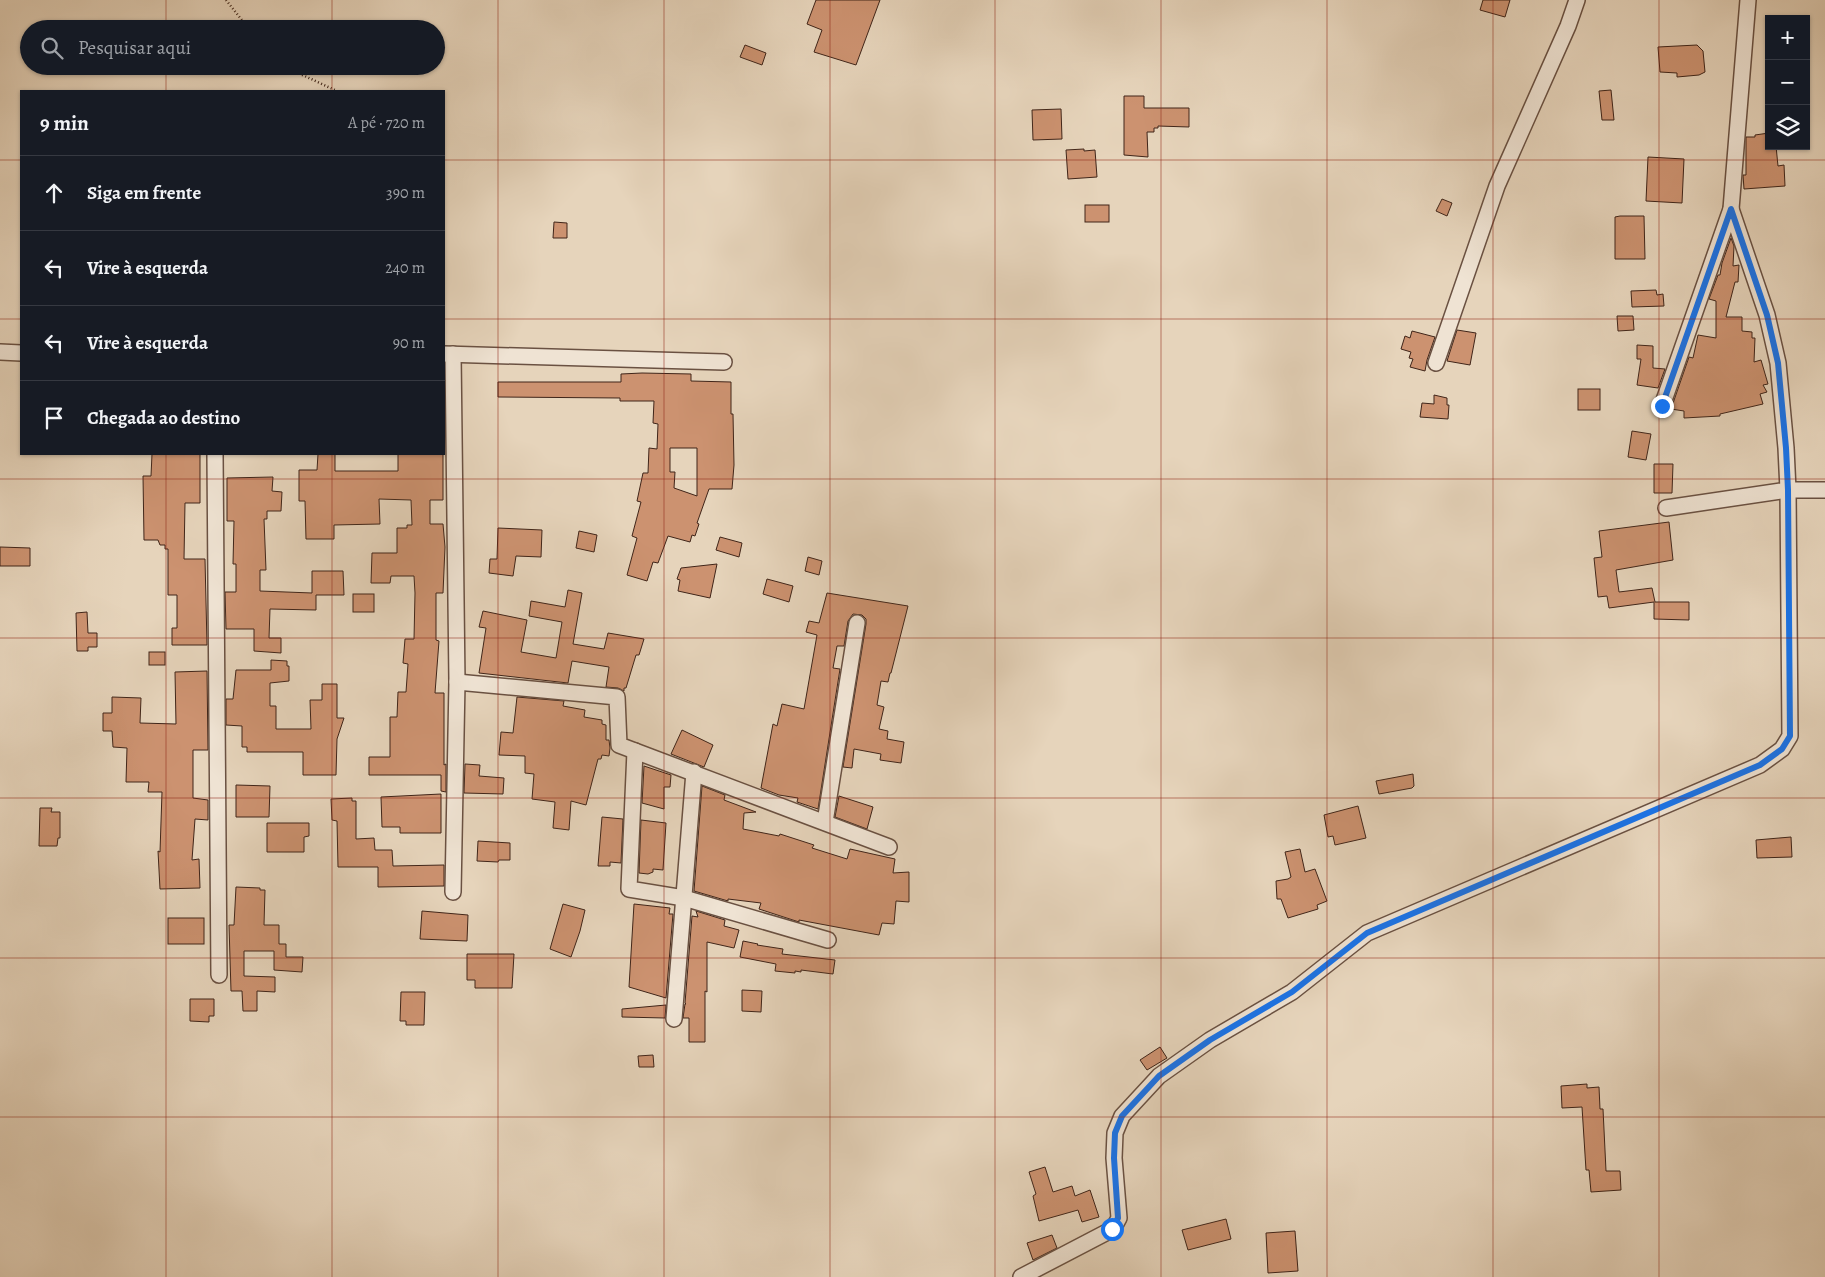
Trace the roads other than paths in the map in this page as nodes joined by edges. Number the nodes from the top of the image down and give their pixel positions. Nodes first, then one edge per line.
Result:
1 (1577, 0) edge
2 (1748, 0) edge
3 (1731, 209) junction
4 (0, 352) edge
5 (20, 353) edge
6 (448, 354) edge
7 (724, 362) dead end
8 (1436, 362) dead end
9 (1662, 406) dead end
10 (215, 455) edge
11 (1788, 490) junction
12 (1825, 490) edge
13 (1666, 508) dead end
14 (857, 623) dead end
15 (457, 682) junction
16 (634, 751) junction
17 (694, 772) junction
18 (825, 822) junction
19 (890, 847) dead end
20 (453, 892) dead end
21 (684, 898) junction
22 (828, 940) dead end
23 (219, 975) dead end
24 (674, 1019) dead end
25 (1021, 1277) edge

1 - 8 street
2 - 3 street
3 - 9 street
3 - 11 street
4 - 5 street
6 - 7 street
6 - 15 street
10 - 23 street
11 - 12 street
11 - 13 street
11 - 25 street
14 - 18 street
15 - 16 street
15 - 20 street
16 - 17 street
16 - 21 street
17 - 18 street
17 - 21 street
18 - 19 street
21 - 22 street
21 - 24 street

